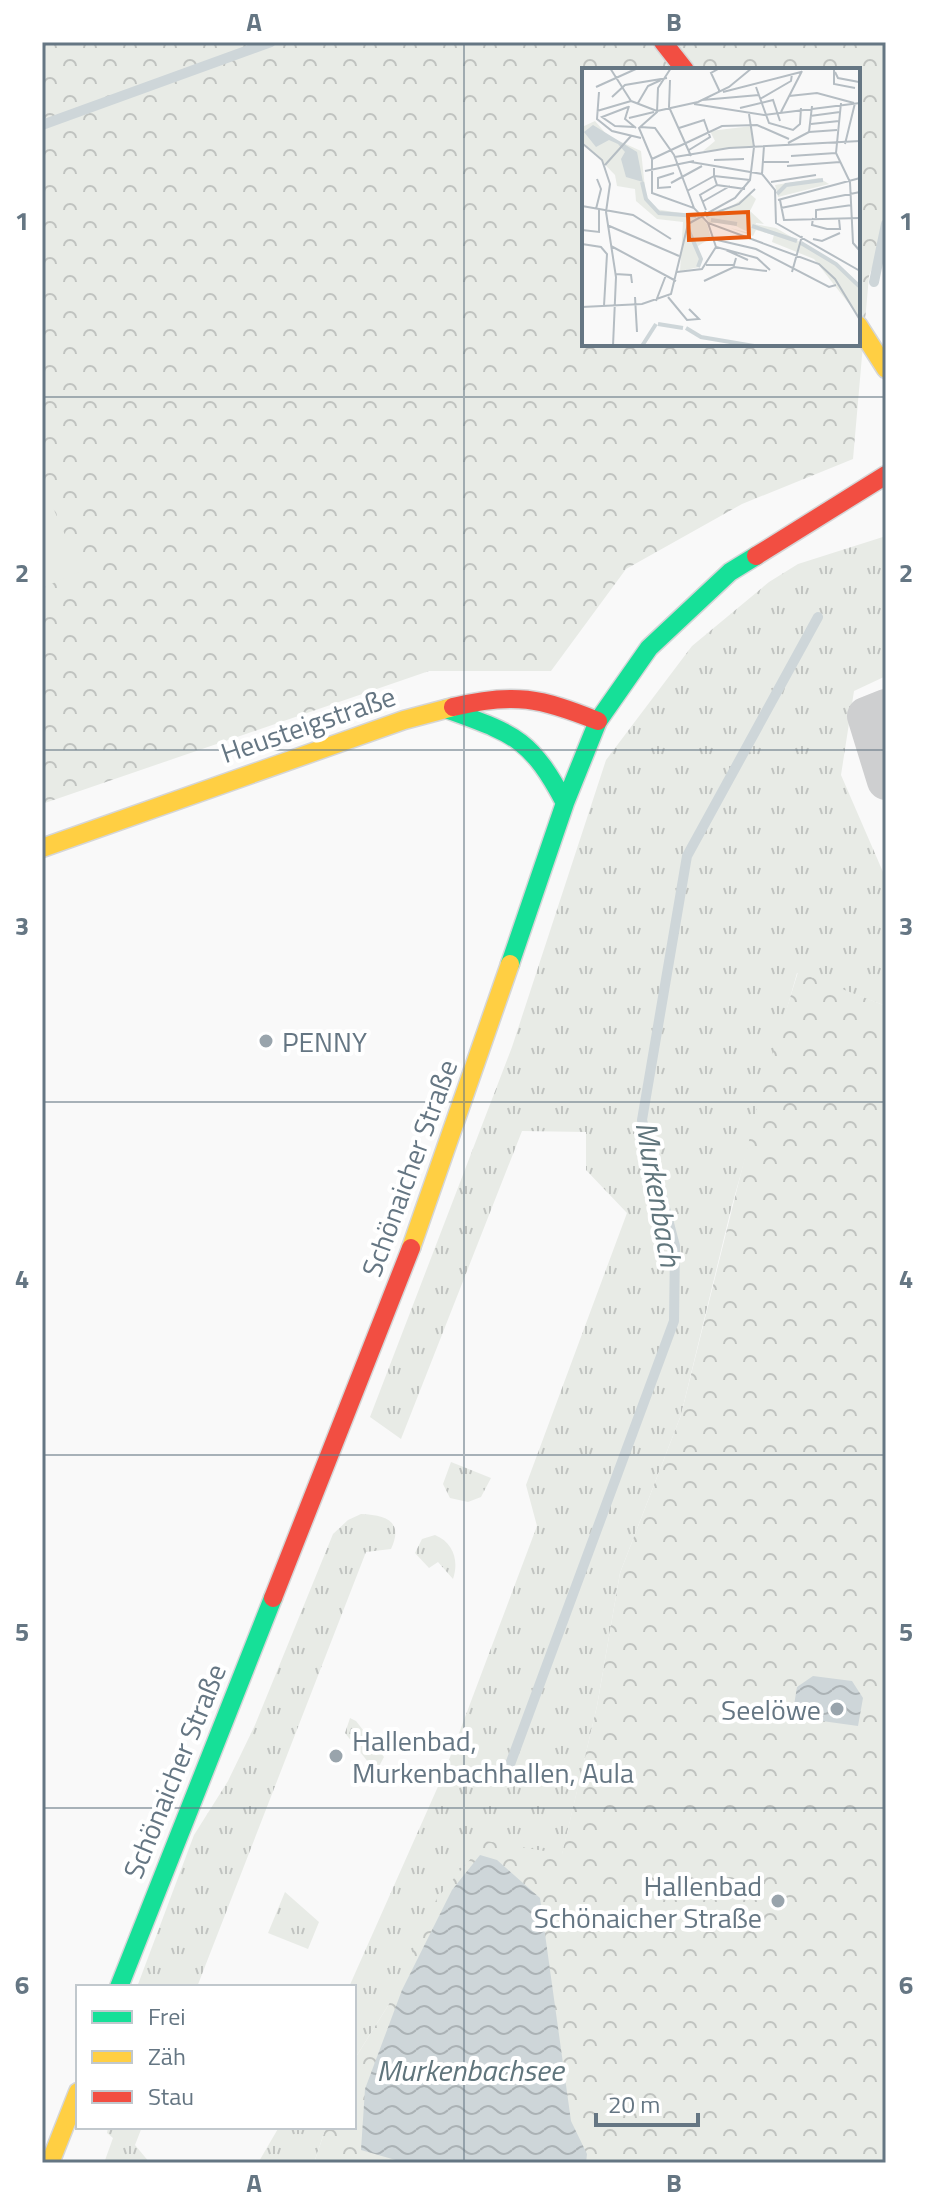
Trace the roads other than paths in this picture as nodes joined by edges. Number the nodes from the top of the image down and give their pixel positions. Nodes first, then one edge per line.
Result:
1 (663, 42) edge
2 (683, 68) edge
3 (860, 328) edge
4 (886, 369) edge
5 (886, 475) edge
6 (886, 708) edge
7 (446, 709) junction
8 (598, 721) junction
9 (886, 781) edge
10 (565, 803) junction
11 (42, 848) edge
12 (120, 1985) edge
13 (76, 2097) edge
14 (50, 2163) edge

1 - 2 main road
3 - 4 main road
5 - 8 main road, Schönaicher Straße
6 - 9 street
7 - 8 main road, Heusteigstraße
7 - 10 main road
7 - 11 main road, Heusteigstraße
8 - 10 main road, Schönaicher Straße
10 - 12 main road, Schönaicher Straße
13 - 14 main road

